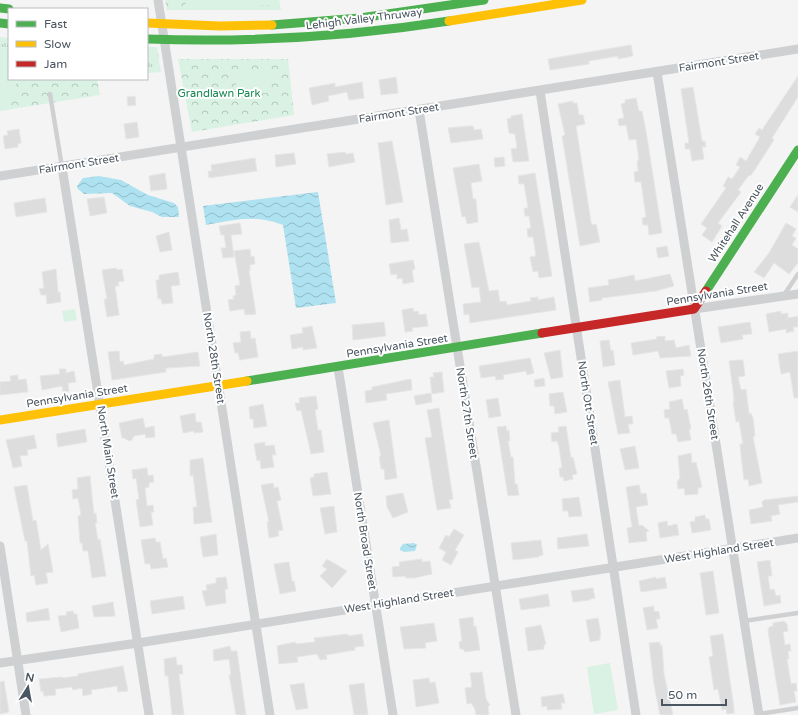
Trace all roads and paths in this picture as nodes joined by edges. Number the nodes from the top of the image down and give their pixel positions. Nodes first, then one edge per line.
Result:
1 (158, 0) edge
2 (484, 0) edge
3 (582, 0) edge
4 (148, 23) edge
5 (148, 39) edge
6 (798, 49) edge
7 (657, 72) junction
8 (540, 91) junction
9 (50, 94) dead end
10 (419, 110) junction
11 (181, 148) junction
12 (798, 150) edge
13 (62, 167) junction
14 (0, 176) edge
15 (798, 274) edge
16 (798, 294) edge
17 (784, 297) junction
18 (694, 309) junction
19 (576, 329) junction
20 (456, 348) junction
21 (338, 367) junction
22 (218, 386) junction
23 (100, 404) junction
24 (0, 420) edge
25 (798, 538) edge
26 (0, 546) edge
27 (733, 549) junction
28 (614, 569) junction
29 (494, 586) junction
30 (375, 605) junction
31 (798, 613) edge
32 (744, 621) junction
33 (256, 624) junction
34 (138, 643) junction
35 (18, 660) junction
36 (0, 663) edge
37 (798, 708) edge
38 (759, 714) edge
39 (26, 715) edge
40 (150, 715) edge
41 (270, 715) edge
42 (393, 715) edge
43 (516, 715) edge
44 (636, 715) edge

1 - 11 street, North 28th Street
2 - 4 main road, Lehigh Valley Thruway
3 - 5 main road, Lehigh Valley Thruway
6 - 7 street, Fairmont Street
7 - 8 street, Fairmont Street
7 - 18 street, North 26th Street
8 - 10 street, Fairmont Street
8 - 19 street, North Ott Street
9 - 13 lane, North Main Street
10 - 11 street, Fairmont Street
10 - 20 street, North 27th Street
11 - 13 street, Fairmont Street
11 - 22 street, North 28th Street
12 - 18 main road, Whitehall Avenue
13 - 14 street, Fairmont Street
13 - 23 street, North Main Street
15 - 17 lane
16 - 17 street, Pennsylvania Street
17 - 18 street, Pennsylvania Street
18 - 19 main road, Pennsylvania Street
18 - 27 street, North 26th Street
19 - 20 main road, Pennsylvania Street
19 - 28 street, North Ott Street
20 - 21 main road, Pennsylvania Street
20 - 29 street, North 27th Street
21 - 22 main road, Pennsylvania Street
21 - 30 street, North Broad Street
22 - 23 main road, Pennsylvania Street
22 - 33 street, North 28th Street
23 - 24 main road, Pennsylvania Street
23 - 34 street, North Main Street
25 - 27 street, West Highland Street
26 - 35 street
27 - 28 street, West Highland Street
27 - 32 street, North 26th Street
28 - 29 street, West Highland Street
28 - 44 street, North Ott Street
29 - 30 street, West Highland Street
29 - 43 street, North 27th Street
30 - 33 street, West Highland Street
30 - 42 street, North Broad Street
31 - 32 lane
32 - 38 street, North 26th Street
33 - 34 street, West Highland Street
33 - 41 street, North 28th Street
34 - 35 street, West Highland Street
34 - 40 street, North Main Street
35 - 36 street, West Highland Street
35 - 39 street
37 - 38 lane

